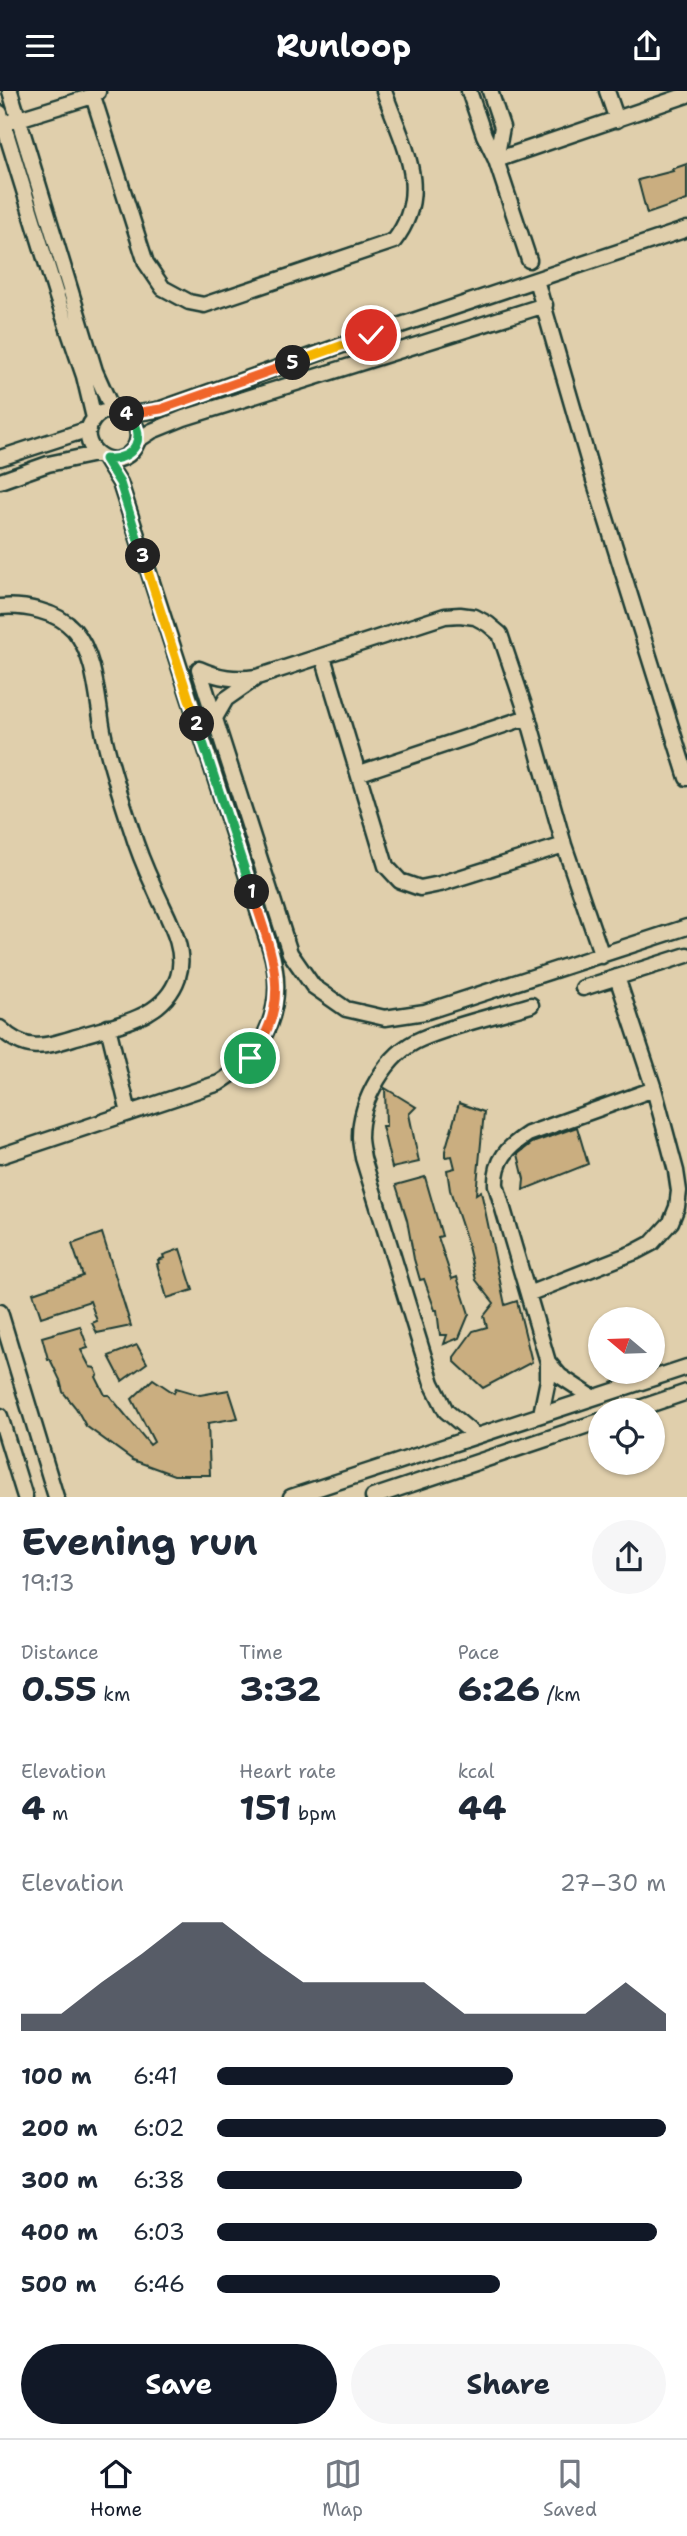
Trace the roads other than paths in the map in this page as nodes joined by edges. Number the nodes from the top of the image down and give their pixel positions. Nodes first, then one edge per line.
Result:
1 (10, 91) edge
2 (384, 91) edge
3 (469, 91) edge
4 (490, 91) edge
5 (607, 91) edge
6 (96, 94) edge
7 (687, 95) edge
8 (19, 119) junction
9 (617, 120) junction
10 (1, 121) edge
11 (496, 159) junction
12 (687, 229) edge
13 (529, 260) dead end
14 (536, 280) junction
15 (545, 305) junction
16 (86, 361) junction
17 (119, 411) junction
18 (91, 424) junction
19 (138, 440) junction
20 (101, 456) junction
21 (0, 458) edge
22 (0, 481) edge
23 (0, 607) edge
24 (323, 657) junction
25 (257, 677) junction
26 (528, 717) junction
27 (215, 718) junction
28 (360, 773) junction
29 (687, 778) edge
30 (564, 845) junction
31 (687, 927) edge
32 (687, 955) edge
33 (601, 956) junction
34 (617, 977) junction
35 (583, 988) dead end
36 (531, 1005) dead end
37 (108, 1027) junction
38 (0, 1028) edge
39 (654, 1089) junction
40 (129, 1113) junction
41 (0, 1156) edge
42 (528, 1294) junction
43 (0, 1312) edge
44 (548, 1362) junction
45 (687, 1367) edge
46 (687, 1392) edge
47 (592, 1397) junction
48 (665, 1399) edge
49 (541, 1414) junction
50 (0, 1416) edge
51 (588, 1425) edge
52 (476, 1436) junction
53 (25, 1496) edge
54 (56, 1496) edge
55 (291, 1496) edge
56 (373, 1496) edge

1 - 8 street
2 - 6 street
3 - 11 street
4 - 11 street
5 - 9 street
6 - 8 street
7 - 9 street
8 - 10 street
8 - 16 street
9 - 11 street
10 - 16 street
11 - 13 street
12 - 14 street
14 - 15 street
14 - 17 street
15 - 19 street
15 - 29 street
16 - 17 street
16 - 18 street
17 - 18 street
17 - 19 street
18 - 20 street
18 - 21 street
19 - 20 street
20 - 22 street
20 - 40 street
23 - 37 street
24 - 25 street
24 - 26 street
24 - 28 street
25 - 27 street
25 - 27 street
26 - 28 street
26 - 30 street
27 - 33 street
28 - 30 street
30 - 33 street
31 - 33 street
32 - 34 street
34 - 35 street
34 - 39 street
36 - 52 street
37 - 38 street
37 - 40 street
39 - 42 street
39 - 42 street
40 - 41 street
42 - 44 street
43 - 54 street
44 - 47 street
44 - 49 street
45 - 47 street
46 - 48 street
47 - 49 street
49 - 52 street
50 - 53 street
51 - 56 street
52 - 55 street

